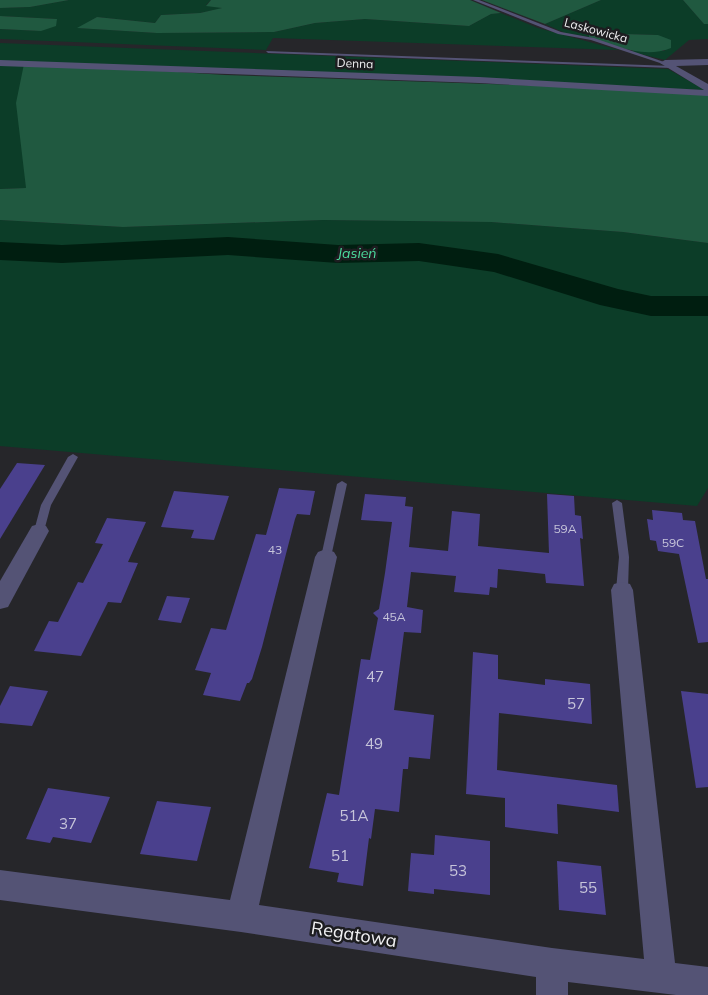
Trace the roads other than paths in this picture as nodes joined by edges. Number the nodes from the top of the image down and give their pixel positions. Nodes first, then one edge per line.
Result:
1 (475, 0) edge
2 (268, 52) dead end
3 (708, 62) edge
4 (0, 63) edge
5 (668, 65) junction
6 (708, 88) edge
7 (708, 93) edge
8 (72, 458) dead end
9 (342, 484) dead end
10 (617, 503) dead end
11 (39, 531) joint
12 (326, 557) joint
13 (622, 590) joint
14 (0, 601) edge
15 (0, 885) edge
16 (241, 917) junction
17 (552, 964) junction
18 (661, 977) junction
19 (708, 983) edge
20 (552, 995) edge

1 - 5 lane, Laskowicka
2 - 5 lane
3 - 5 street
4 - 7 street, Denna
5 - 6 street, Laskowicka
8 - 11 lane
9 - 12 lane
10 - 13 lane
11 - 14 street
12 - 16 street
13 - 18 street
15 - 16 street, Regatowa
16 - 17 street, Regatowa
17 - 18 street, Regatowa
17 - 20 street
18 - 19 street, Regatowa

